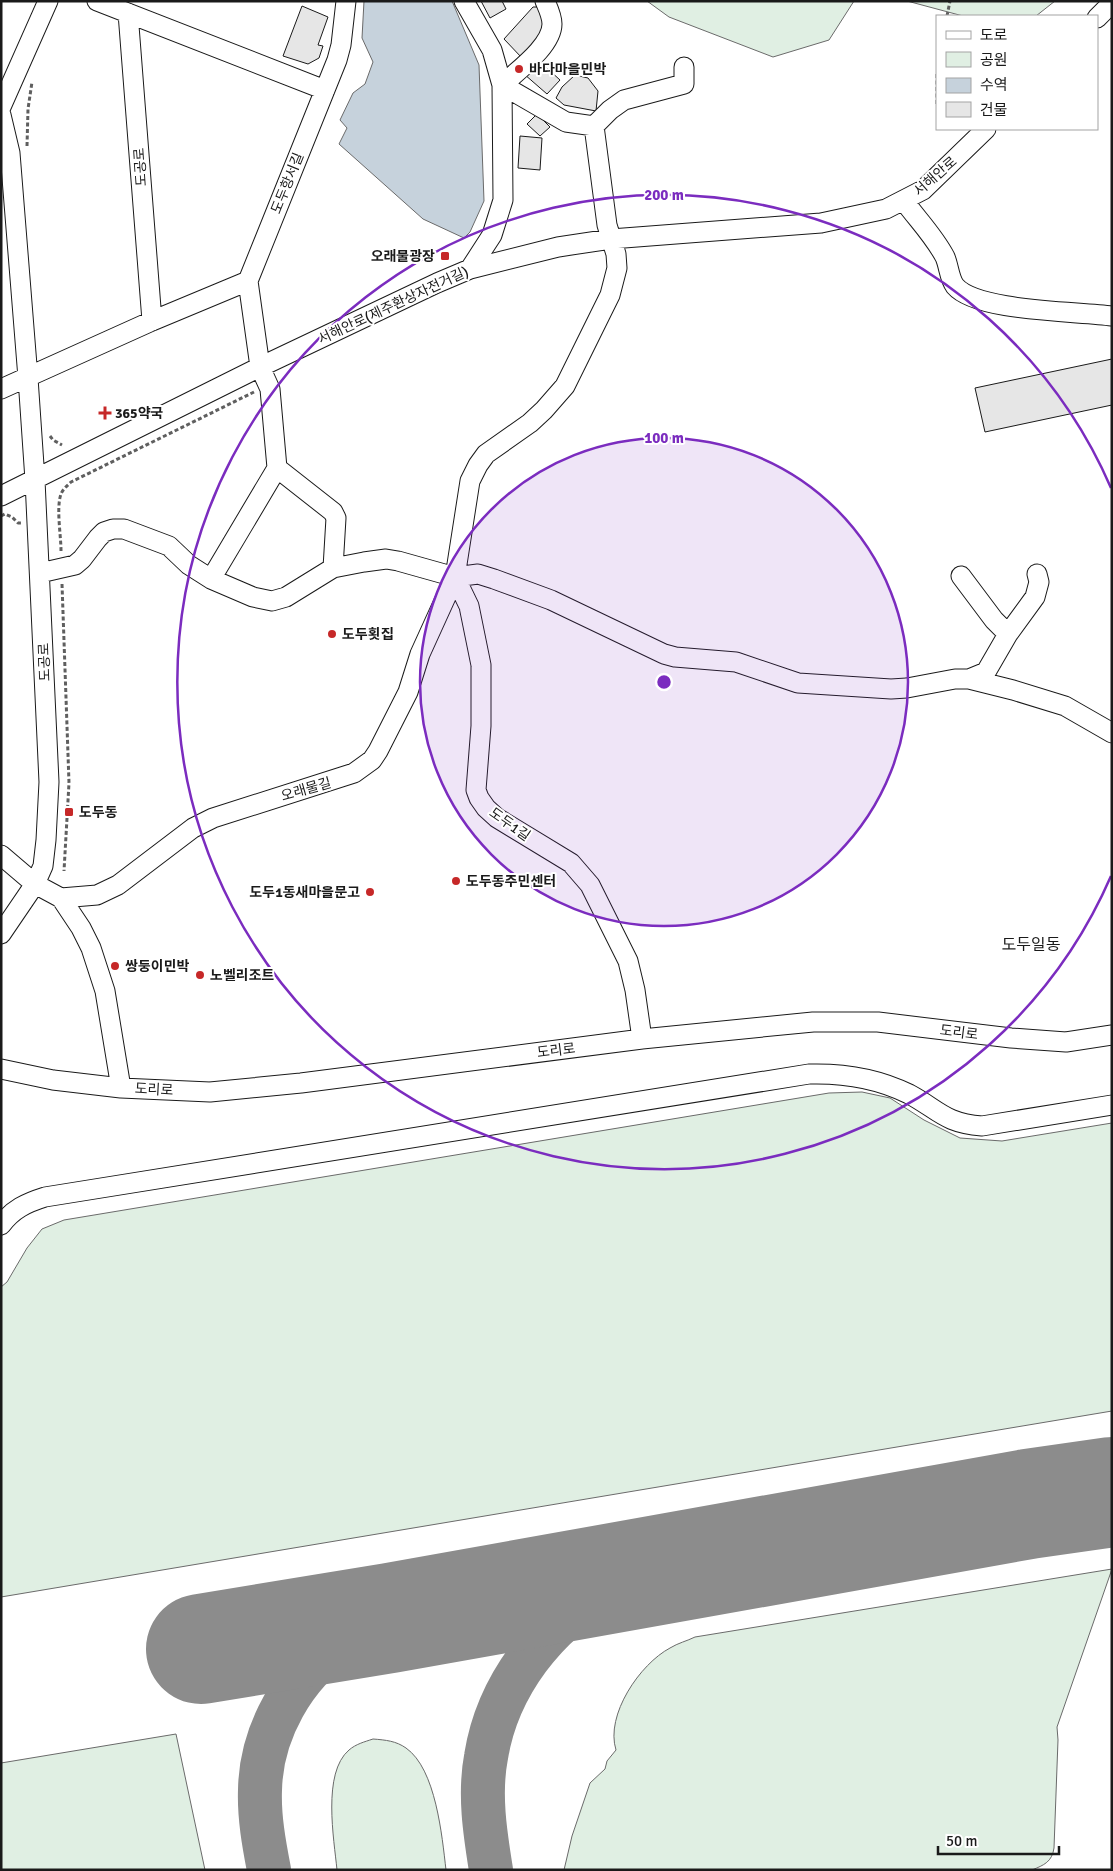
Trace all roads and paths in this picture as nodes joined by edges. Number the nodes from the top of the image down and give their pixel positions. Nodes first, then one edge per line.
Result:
1 (48, 1) edge
2 (97, 1) edge
3 (346, 1) edge
4 (464, 1) edge
5 (545, 1) edge
6 (950, 1) edge
7 (1112, 3) edge
8 (128, 14) junction
9 (948, 15) edge
10 (1098, 17) edge
11 (684, 67) dead end
12 (34, 76) dead end
13 (502, 85) junction
14 (325, 90) junction
15 (1, 107) edge
16 (1, 115) edge
17 (594, 126) junction
18 (985, 130) edge
19 (27, 148) dead end
20 (904, 201) junction
21 (611, 239) junction
22 (470, 269) junction
23 (248, 281) junction
24 (1112, 316) edge
25 (152, 321) junction
26 (260, 367) junction
27 (28, 378) junction
28 (1, 389) edge
29 (257, 390) dead end
30 (277, 468) junction
31 (35, 480) junction
32 (1, 496) edge
33 (1, 516) edge
34 (18, 523) dead end
35 (62, 568) junction
36 (333, 568) junction
37 (40, 573) junction
38 (1037, 574) dead end
39 (961, 576) dead end
40 (455, 578) junction
41 (211, 579) junction
42 (1008, 634) junction
43 (969, 679) junction
44 (1112, 733) edge
45 (1, 855) edge
46 (64, 871) dead end
47 (35, 884) junction
48 (61, 898) junction
49 (1, 934) edge
50 (1112, 1035) edge
51 (642, 1039) junction
52 (1, 1069) edge
53 (121, 1088) junction
54 (1112, 1105) edge
55 (1, 1225) edge

1 - 15 street
2 - 8 street
3 - 14 street, 도두항서길
4 - 13 street
5 - 13 street
6 - 9 path
7 - 10 street
8 - 14 street
8 - 25 street, 도공로
11 - 17 street
12 - 19 path
13 - 17 street
13 - 22 street
14 - 23 street, 도두항서길
16 - 27 street, 도공로
17 - 21 street, 오래물길
18 - 20 street, 서해안로
20 - 21 street, 서해안로(제주환상자전거길)
20 - 24 street
21 - 22 street, 서해안로(제주환상자전거길)
21 - 40 street, 오래물길
22 - 26 street, 서해안로(제주환상자전거길)
23 - 25 street
23 - 26 street, 도두항서길
25 - 27 street
26 - 30 street, 도두항서길
26 - 31 street, 서해안로(제주환상자전거길)
27 - 28 street
27 - 31 street, 도공로
29 - 35 path
30 - 36 street
30 - 41 street
31 - 32 street, 서해안로(제주환상자전거길)
31 - 37 street, 도공로
33 - 34 path
35 - 37 street
35 - 41 street
35 - 46 path
36 - 40 street
36 - 41 street
37 - 47 street, 도공로
38 - 42 street
39 - 42 street
40 - 43 street
40 - 48 street, 오래물길
40 - 51 street, 도두1길
42 - 43 street
43 - 44 street
45 - 47 street
47 - 48 street
47 - 49 street, 도공로
48 - 53 street
50 - 51 street, 도리로
51 - 53 street, 도리로
52 - 53 street, 도리로
54 - 55 street

